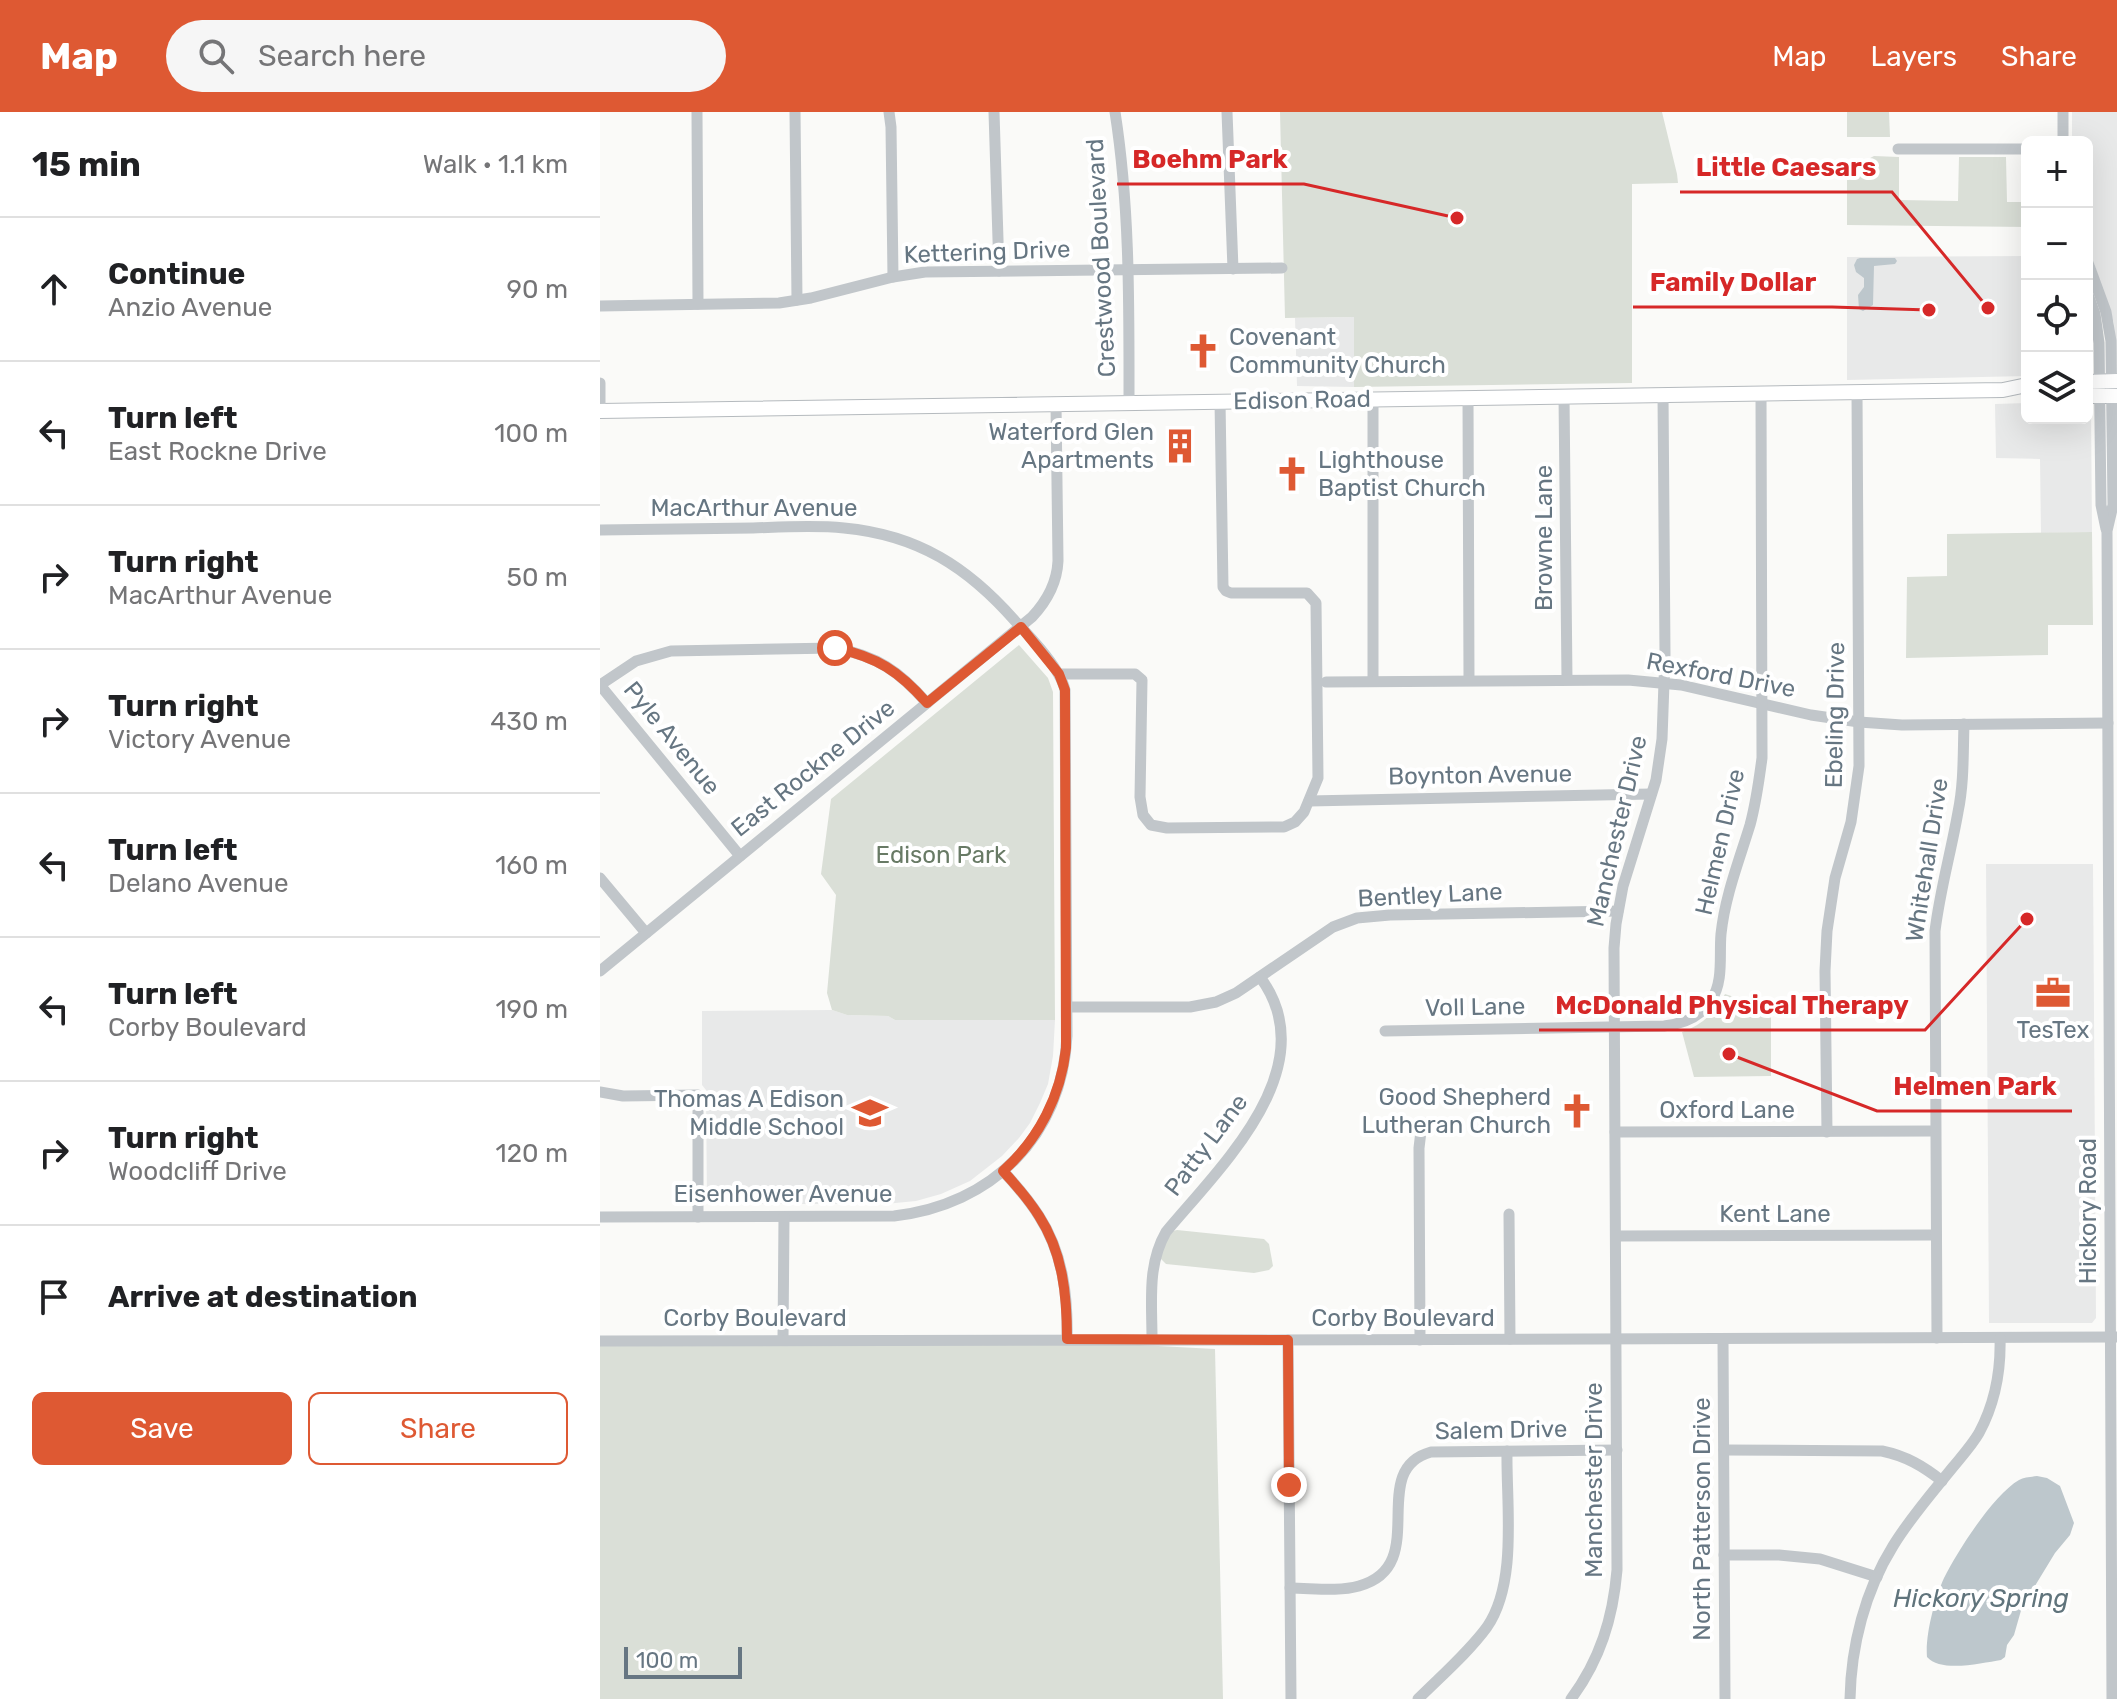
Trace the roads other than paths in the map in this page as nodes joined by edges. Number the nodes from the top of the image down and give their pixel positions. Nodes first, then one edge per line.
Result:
1 (697, 112) edge
2 (795, 112) edge
3 (889, 112) edge
4 (994, 112) edge
5 (1115, 112) edge
6 (1227, 112) edge
7 (2063, 112) edge
8 (2063, 136) edge
9 (1898, 149) dead end
10 (2021, 149) edge
11 (1282, 268) dead end
12 (1233, 269) junction
13 (1128, 270) junction
14 (999, 271) junction
15 (2093, 275) edge
16 (893, 277) junction
17 (797, 300) junction
18 (698, 304) junction
19 (600, 306) edge
20 (2093, 312) edge
21 (600, 383) edge
22 (2021, 386) edge
23 (2104, 389) edge
24 (2003, 390) junction
25 (1857, 392) junction
26 (1761, 393) junction
27 (2021, 393) edge
28 (1663, 394) junction
29 (1564, 396) junction
30 (1468, 397) junction
31 (1373, 398) junction
32 (1220, 401) junction
33 (1129, 402) junction
34 (1056, 404) junction
35 (600, 411) edge
36 (600, 530) edge
37 (1021, 627) junction
38 (1059, 674) junction
39 (1567, 679) junction
40 (1469, 680) junction
41 (1373, 681) junction
42 (1326, 682) dead end
43 (1665, 683) junction
44 (600, 685) edge
45 (927, 703) junction
46 (1763, 703) junction
47 (1859, 722) junction
48 (2108, 723) junction
49 (1964, 724) junction
50 (1651, 794) junction
51 (1309, 801) junction
52 (740, 856) junction
53 (2113, 863) edge
54 (600, 878) edge
55 (1618, 911) junction
56 (646, 933) junction
57 (600, 971) edge
58 (1260, 977) junction
59 (1067, 1007) junction
60 (1614, 1027) junction
61 (1385, 1031) dead end
62 (600, 1092) edge
63 (2113, 1101) edge
64 (1425, 1123) dead end
65 (1935, 1131) junction
66 (1615, 1132) junction
67 (1827, 1132) junction
68 (1003, 1171) junction
69 (1509, 1214) dead end
70 (600, 1217) edge
71 (698, 1217) junction
72 (784, 1217) junction
73 (1935, 1235) junction
74 (1616, 1236) junction
75 (2114, 1337) edge
76 (1937, 1338) junction
77 (2000, 1338) junction
78 (1067, 1339) junction
79 (1152, 1339) junction
80 (1510, 1339) junction
81 (1616, 1339) junction
82 (1723, 1339) junction
83 (783, 1340) junction
84 (1288, 1340) junction
85 (1420, 1340) junction
86 (600, 1341) edge
87 (1617, 1450) junction
88 (1724, 1450) junction
89 (1507, 1451) junction
90 (1942, 1481) junction
91 (1724, 1555) junction
92 (1877, 1577) junction
93 (1290, 1588) junction
94 (2114, 1610) edge
95 (2115, 1638) edge
96 (1291, 1699) edge
97 (1418, 1699) edge
98 (1571, 1699) edge
99 (1725, 1699) edge
100 (1850, 1699) edge
101 (2112, 1699) edge

1 - 18 street
2 - 17 street
3 - 16 street
4 - 14 street
5 - 13 street, Crestwood Boulevard
6 - 12 street
7 - 8 street
9 - 10 street
11 - 12 street, Kettering Drive
12 - 13 street, Kettering Drive
13 - 14 street, Kettering Drive
13 - 33 street, Crestwood Boulevard
14 - 16 street, Kettering Drive
15 - 23 street, Hickory Road
16 - 17 street, Kettering Drive
17 - 18 street, Kettering Drive
18 - 19 street, Kettering Drive
20 - 23 street, Hickory Road
21 - 35 street
22 - 24 main road, Edison Road
23 - 48 street, Hickory Road
24 - 25 main road, Edison Road
24 - 27 main road, Edison Road
25 - 26 main road, Edison Road
25 - 47 street, Ebeling Drive
26 - 28 main road, Edison Road
26 - 46 street, Helmen Drive
28 - 29 main road, Edison Road
28 - 43 street, Manchester Drive
29 - 30 main road, Edison Road
29 - 39 street, Browne Lane
30 - 31 main road, Edison Road
30 - 40 street
31 - 32 main road, Edison Road
31 - 41 street
32 - 33 main road, Edison Road
32 - 51 street
33 - 34 main road, Edison Road
34 - 35 main road, Edison Road
34 - 37 street, East Rockne Drive
36 - 37 street, MacArthur Avenue
37 - 38 street, MacArthur Avenue
37 - 45 street, East Rockne Drive
38 - 51 street
38 - 59 street, Eisenhower Avenue
39 - 40 street, Rexford Drive
39 - 43 street, Rexford Drive
40 - 41 street, Rexford Drive
41 - 42 street, Rexford Drive
43 - 46 street, Rexford Drive
43 - 50 street, Manchester Drive
44 - 45 street
44 - 52 street, Pyle Avenue
45 - 52 street, East Rockne Drive
46 - 47 street, Rexford Drive
46 - 60 street, Helmen Drive
47 - 49 street, Rexford Drive
47 - 67 street, Ebeling Drive
48 - 49 street, Rexford Drive
48 - 53 street, Hickory Road
49 - 65 street, Whitehall Drive
50 - 51 street, Boynton Avenue
50 - 55 street, Manchester Drive
52 - 56 street, East Rockne Drive
53 - 63 street, Hickory Road
54 - 56 street
55 - 58 street, Bentley Lane
55 - 60 street, Manchester Drive
56 - 57 street, East Rockne Drive
58 - 59 street, Bentley Lane
58 - 79 street, Patty Lane
59 - 68 street, Eisenhower Avenue
60 - 61 street, Voll Lane
60 - 66 street, Manchester Drive
62 - 71 street
63 - 75 street, Hickory Road
64 - 85 street
65 - 67 street, Oxford Lane
65 - 73 street, Whitehall Drive
66 - 67 street, Oxford Lane
66 - 74 street, Manchester Drive
68 - 72 street, Eisenhower Avenue
68 - 78 street
69 - 80 street
70 - 71 street, Eisenhower Avenue
71 - 72 street, Eisenhower Avenue
72 - 83 street
73 - 74 street, Kent Lane
73 - 76 street, Whitehall Drive
74 - 81 street, Manchester Drive
75 - 77 street, Corby Boulevard
75 - 94 street, Hickory Road
76 - 77 street, Corby Boulevard
76 - 82 street, Corby Boulevard
77 - 90 street
78 - 79 street, Corby Boulevard
78 - 83 street, Corby Boulevard
79 - 84 street, Corby Boulevard
80 - 81 street, Corby Boulevard
80 - 85 street, Corby Boulevard
81 - 82 street, Corby Boulevard
81 - 87 street, Manchester Drive
82 - 88 street, North Patterson Drive
83 - 86 street, Corby Boulevard
84 - 85 street, Corby Boulevard
84 - 93 street
87 - 89 street, Salem Drive
87 - 98 street, Manchester Drive
88 - 90 street
88 - 91 street, North Patterson Drive
89 - 93 street, Salem Drive
89 - 97 street
90 - 92 street
91 - 92 street
91 - 99 street, North Patterson Drive
92 - 100 street
93 - 96 street
94 - 95 street, Hickory Road
95 - 101 street, Hickory Road

